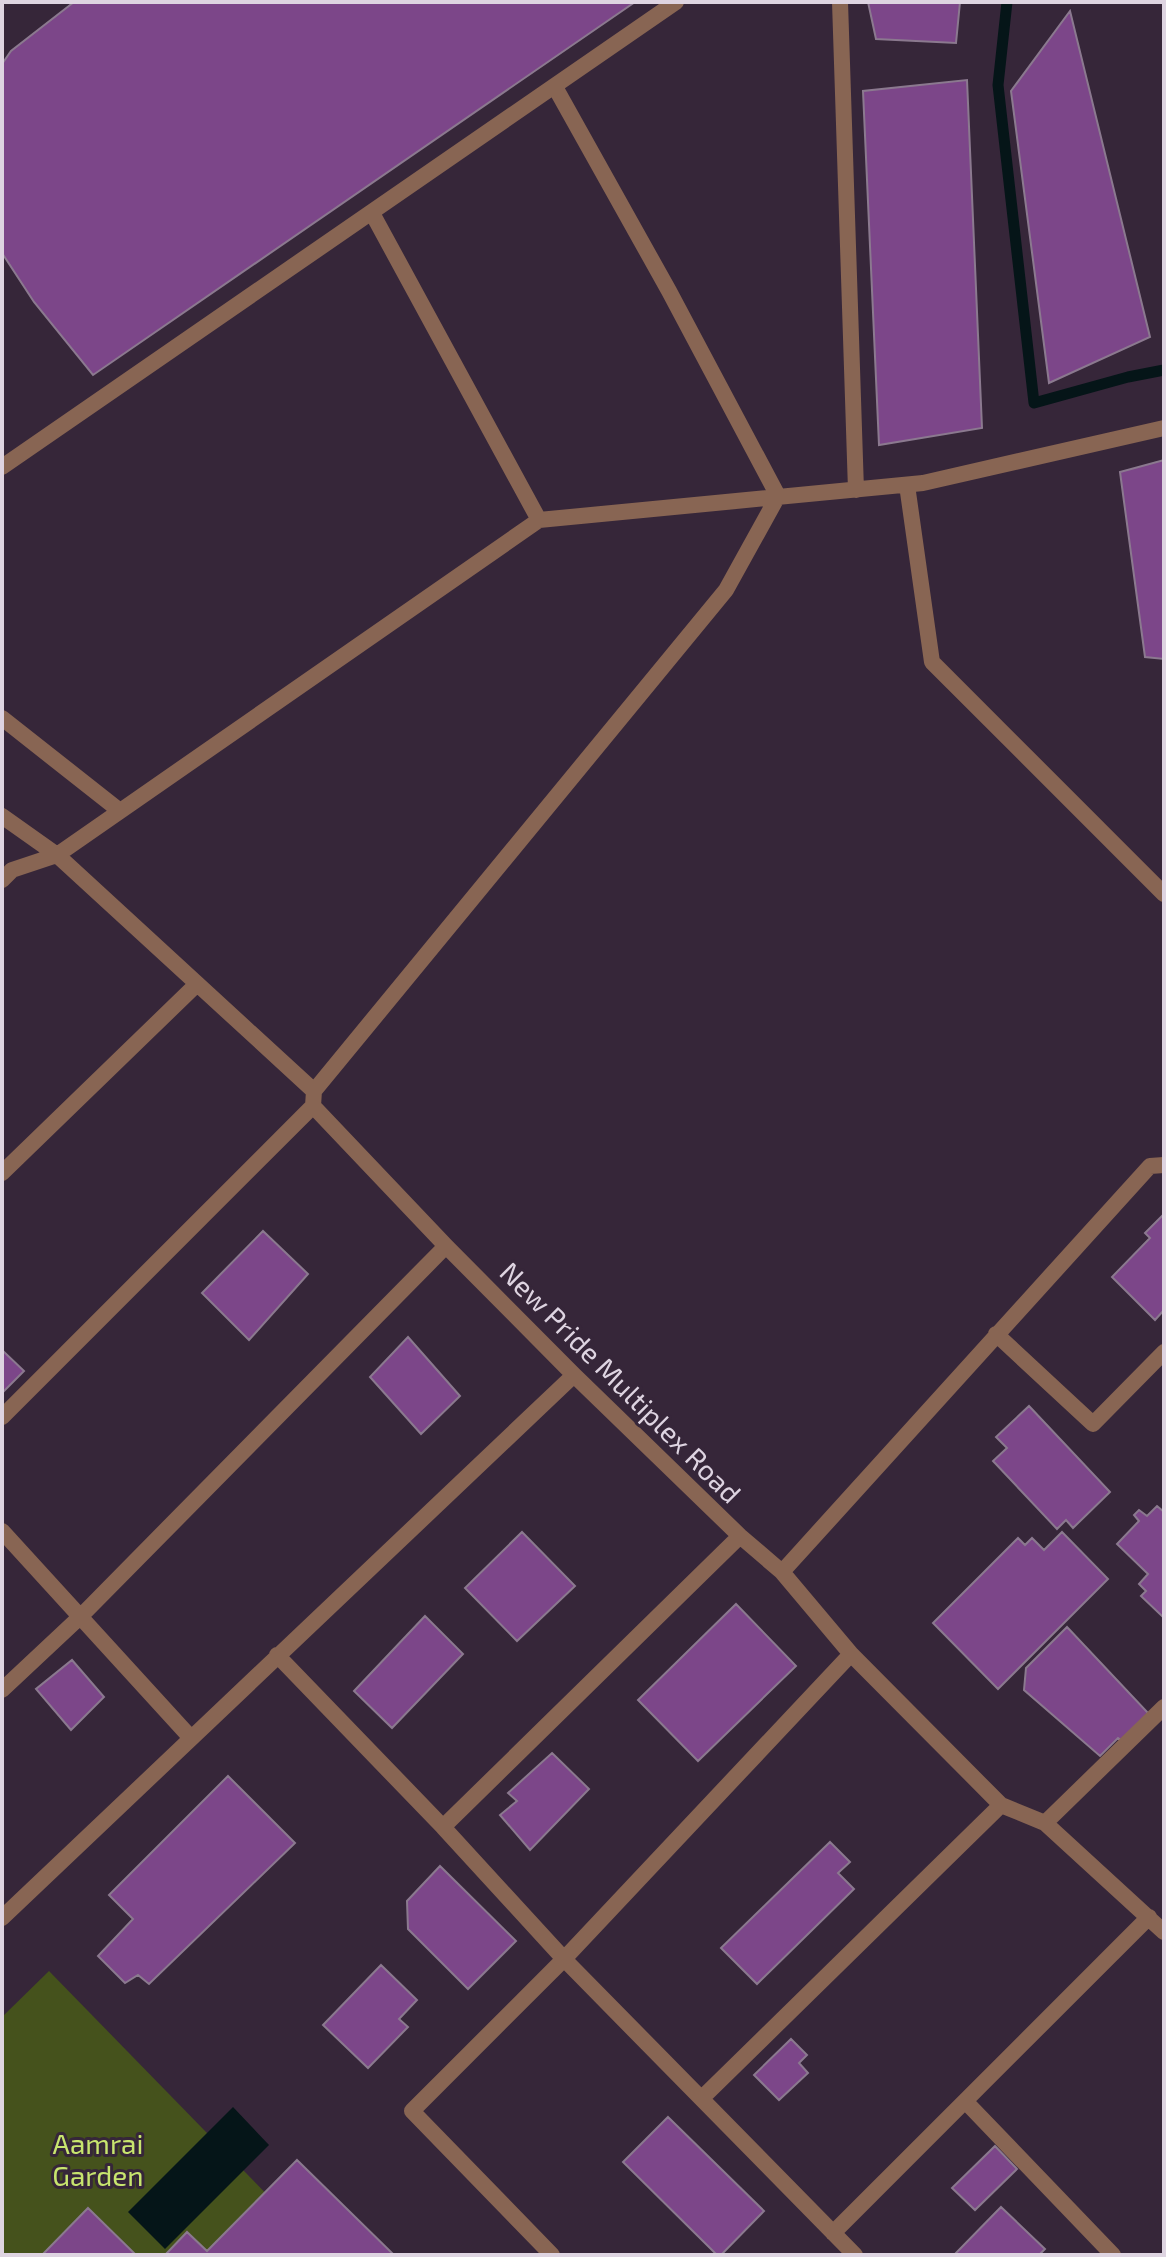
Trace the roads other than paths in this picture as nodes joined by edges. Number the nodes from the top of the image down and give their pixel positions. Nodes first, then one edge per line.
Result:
1 (676, 2) edge
2 (840, 2) edge
3 (555, 87) junction
4 (372, 213) junction
5 (1164, 428) edge
6 (2, 467) edge
7 (907, 485) junction
8 (856, 490) junction
9 (778, 496) junction
10 (539, 520) junction
11 (2, 718) edge
12 (120, 811) junction
13 (2, 816) edge
14 (57, 855) junction
15 (2, 880) edge
16 (1164, 894) edge
17 (197, 984) junction
18 (313, 1099) junction
19 (1164, 1165) edge
20 (2, 1173) edge
21 (446, 1246) junction
22 (996, 1334) junction
23 (1164, 1352) edge
24 (574, 1375) junction
25 (2, 1417) edge
26 (2, 1531) edge
27 (740, 1536) junction
28 (782, 1572) junction
29 (81, 1616) junction
30 (851, 1654) junction
31 (277, 1655) junction
32 (2, 1690) edge
33 (1164, 1707) edge
34 (191, 1738) junction
35 (1001, 1805) junction
36 (1045, 1823) junction
37 (443, 1827) junction
38 (1149, 1917) junction
39 (2, 1918) edge
40 (1164, 1932) edge
41 (564, 1959) junction
42 (702, 2098) junction
43 (965, 2101) junction
44 (833, 2233) junction
45 (552, 2255) edge
46 (855, 2255) edge
47 (1113, 2255) edge

1 - 3 street
2 - 8 street
3 - 4 street
3 - 9 street
4 - 6 street
4 - 10 street
5 - 7 street
7 - 8 street
7 - 16 street
8 - 9 street
9 - 10 street
9 - 18 street
10 - 12 street
11 - 12 street
12 - 14 street
13 - 14 street, New Pride Multiplex Road
14 - 15 street
14 - 17 street, New Pride Multiplex Road
17 - 18 street, New Pride Multiplex Road
17 - 20 street
18 - 21 street, New Pride Multiplex Road
18 - 25 street
19 - 22 street
21 - 24 street, New Pride Multiplex Road
21 - 29 street
22 - 23 street
22 - 28 street
24 - 27 street, New Pride Multiplex Road
24 - 31 street
26 - 29 street
27 - 28 street, New Pride Multiplex Road
27 - 37 street
28 - 30 street, New Pride Multiplex Road
29 - 32 street
29 - 34 street
30 - 35 street, New Pride Multiplex Road
30 - 41 street
31 - 34 street
31 - 37 street
33 - 36 street
34 - 39 street
35 - 36 street, New Pride Multiplex Road
35 - 42 street
36 - 38 street, New Pride Multiplex Road
37 - 41 street
38 - 40 street, New Pride Multiplex Road
38 - 43 street
41 - 42 street
41 - 45 street
42 - 44 street
43 - 44 street
43 - 47 street
44 - 46 street

